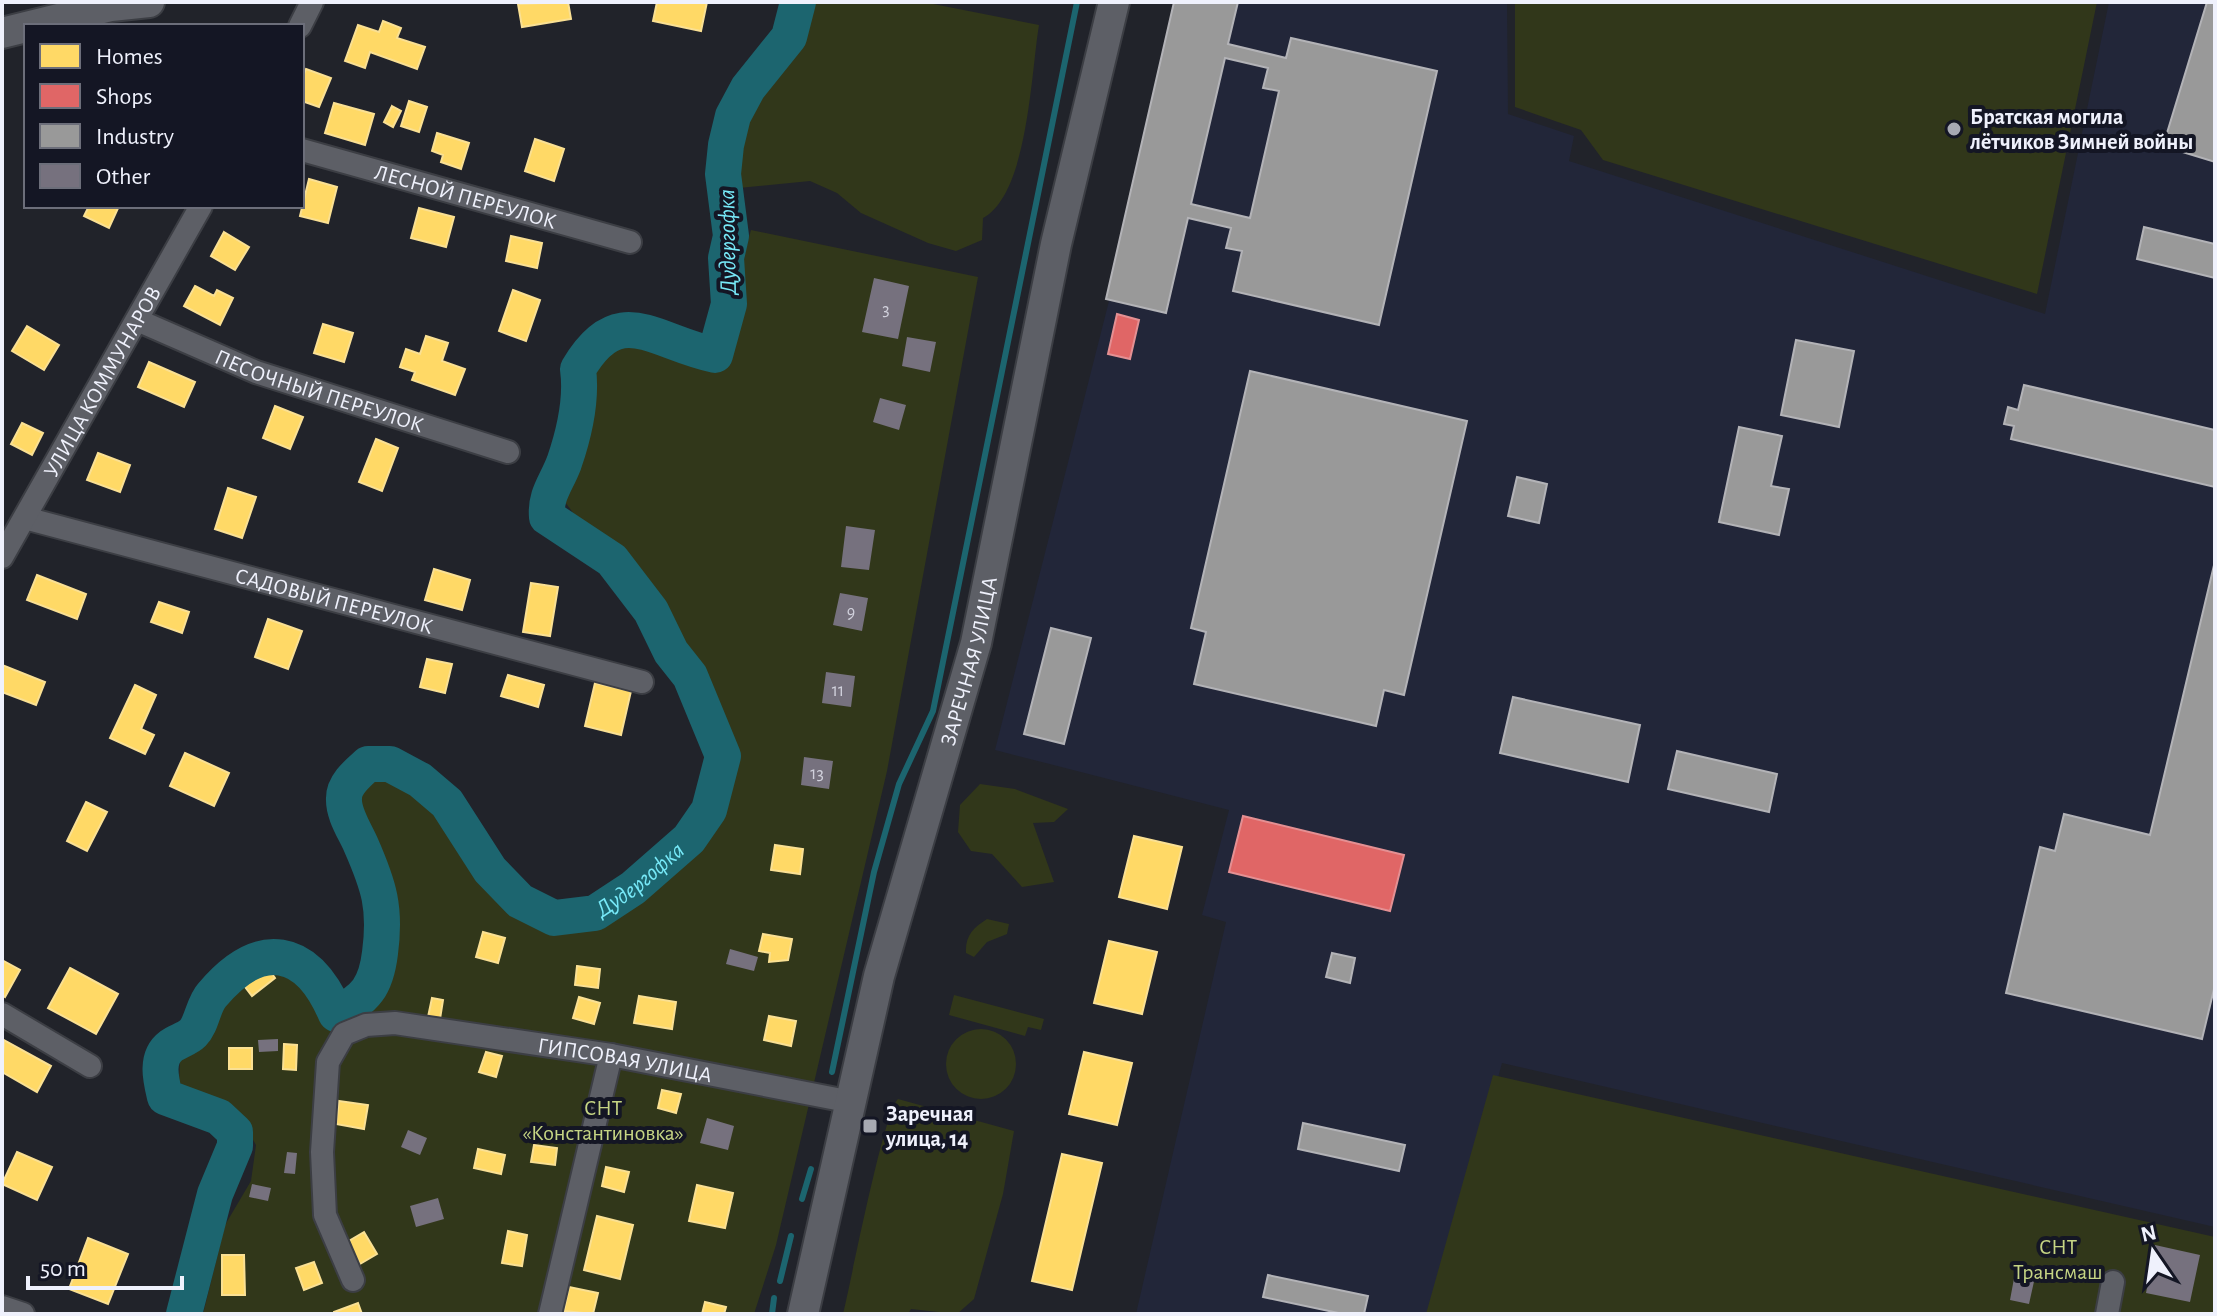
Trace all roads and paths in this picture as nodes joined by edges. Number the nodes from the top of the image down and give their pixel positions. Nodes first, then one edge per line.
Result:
1 (149, 2) edge
2 (312, 2) edge
3 (1114, 2) edge
4 (38, 24) edge
5 (301, 24) edge
6 (24, 28) edge
7 (2, 33) edge
8 (304, 151) edge
9 (200, 208) edge
10 (630, 242) dead end
11 (137, 320) junction
12 (508, 452) dead end
13 (25, 518) junction
14 (2, 557) edge
15 (642, 682) dead end
16 (2, 1014) edge
17 (611, 1055) junction
18 (90, 1066) dead end
19 (852, 1102) junction
20 (353, 1280) dead end
21 (2113, 1282) dead end
22 (2, 1307) edge
23 (23, 1314) edge
24 (550, 1314) edge
25 (803, 1314) edge
26 (2107, 1314) edge

1 - 4 street
2 - 5 street
3 - 19 street, ЗАРЕЧНАЯ УЛИЦА
6 - 7 street
8 - 10 street, ЛЕСНОЙ ПЕРЕУЛОК
9 - 11 street, УЛИЦА КОММУНАРОВ
11 - 12 street, ПЕСОЧНЫЙ ПЕРЕУЛОК
11 - 13 street, УЛИЦА КОММУНАРОВ
13 - 14 street, УЛИЦА КОММУНАРОВ
13 - 15 street, САДОВЫЙ ПЕРЕУЛОК
16 - 18 street
17 - 19 street, ГИПСОВАЯ УЛИЦА
17 - 20 street, ГИПСОВАЯ УЛИЦА
17 - 24 street
19 - 25 street, ЗАРЕЧНАЯ УЛИЦА
21 - 26 street
22 - 23 street

